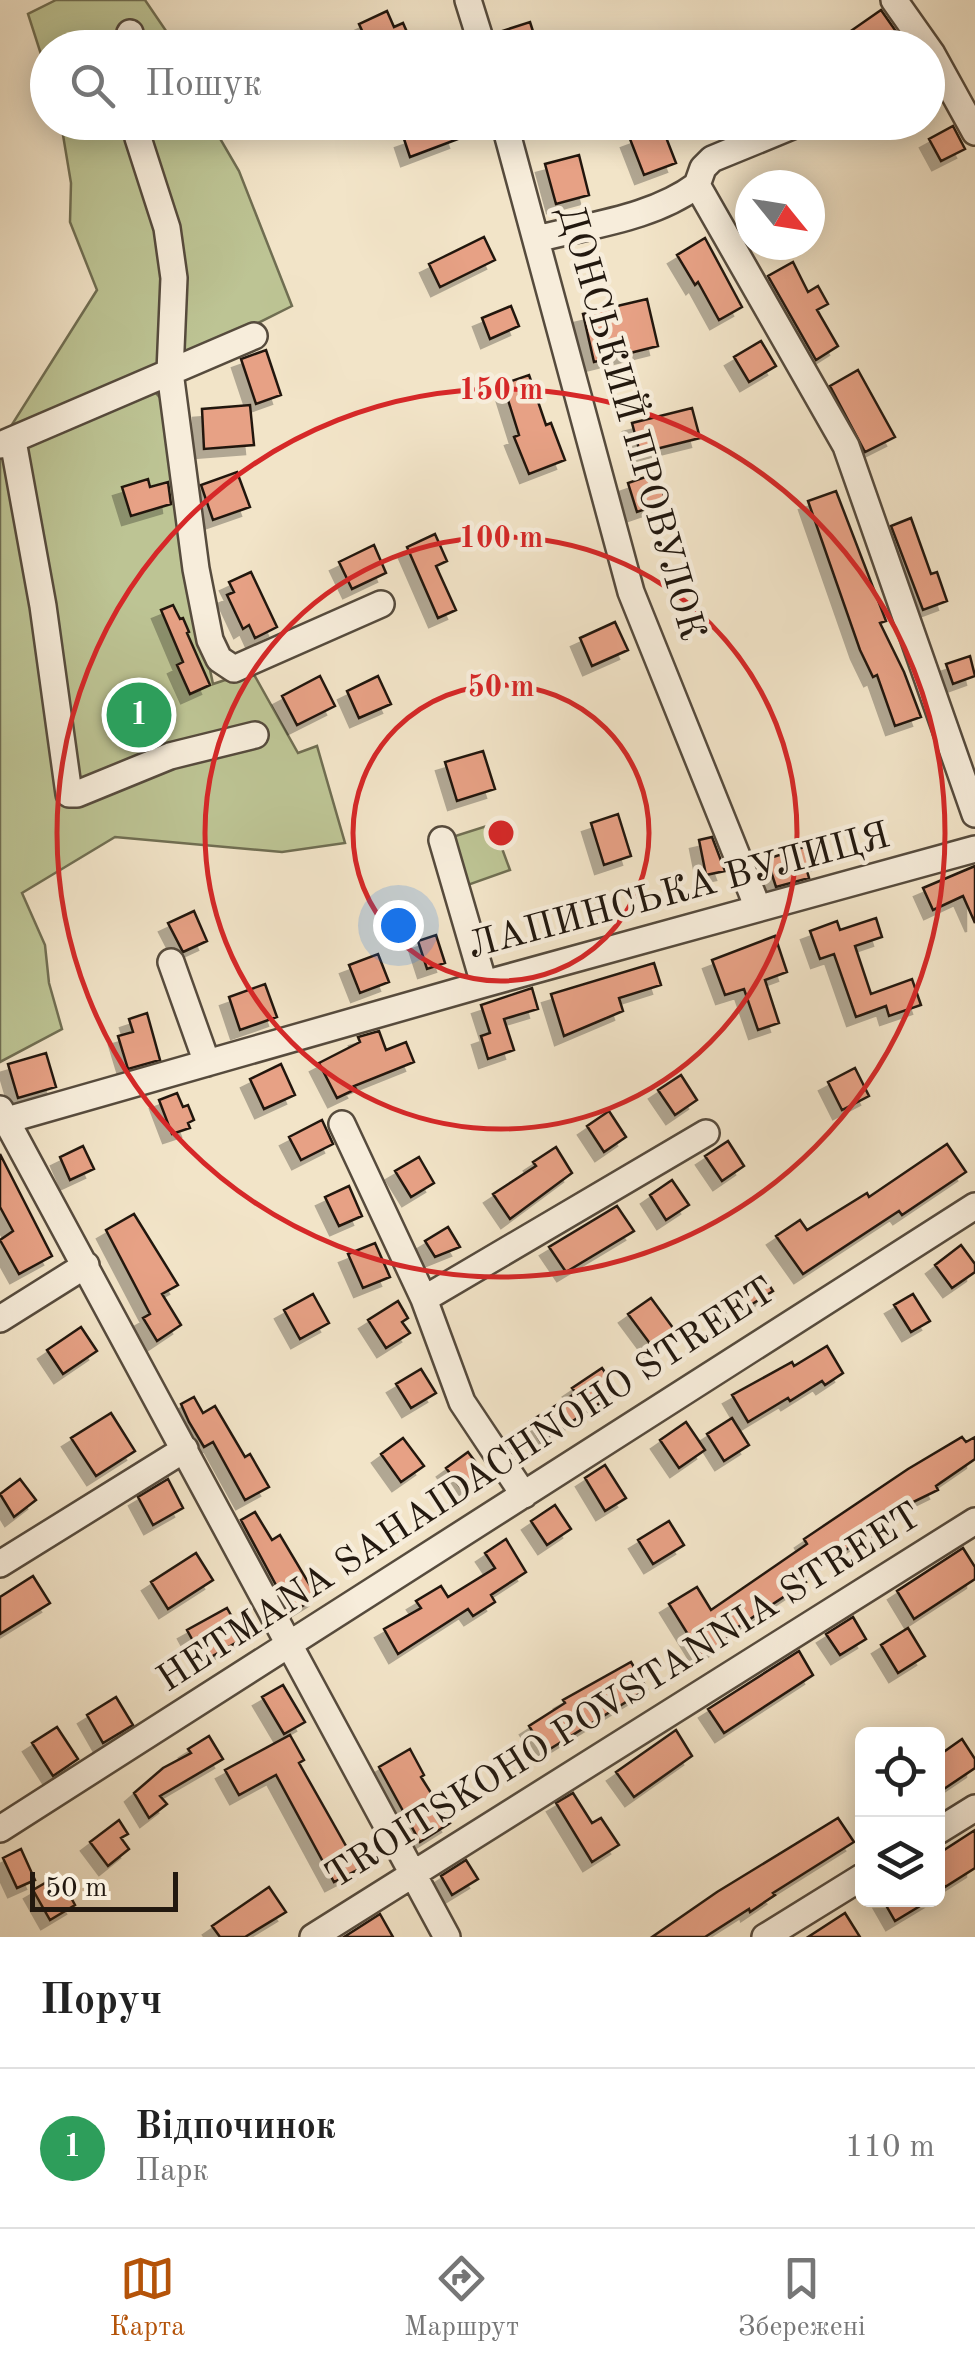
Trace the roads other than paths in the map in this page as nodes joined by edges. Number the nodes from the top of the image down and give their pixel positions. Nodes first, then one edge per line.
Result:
1 (468, 0) edge
2 (894, 0) edge
3 (477, 30) edge
4 (914, 30) edge
5 (945, 81) edge
6 (975, 132) edge
7 (139, 140) edge
8 (509, 140) edge
9 (758, 140) edge
10 (697, 185) junction
11 (537, 239) junction
12 (254, 336) dead end
13 (170, 372) junction
14 (6, 443) edge
15 (381, 604) dead end
16 (255, 734) dead end
17 (975, 814) edge
18 (442, 840) dead end
19 (975, 850) edge
20 (758, 908) junction
21 (171, 962) dead end
22 (484, 984) junction
23 (207, 1063) junction
24 (2, 1118) edge
25 (342, 1124) dead end
26 (706, 1134) dead end
27 (975, 1206) edge
28 (86, 1265) junction
29 (424, 1299) junction
30 (0, 1319) edge
31 (184, 1449) junction
32 (524, 1495) junction
33 (975, 1522) edge
34 (0, 1564) edge
35 (290, 1646) junction
36 (975, 1808) edge
37 (945, 1827) edge
38 (0, 1830) edge
39 (414, 1873) junction
40 (855, 1881) edge
41 (313, 1937) edge
42 (447, 1937) edge
43 (765, 1937) edge

1 - 3 street
2 - 4 street
5 - 6 street
7 - 13 street
8 - 11 street, ДОНСЬКИЙ ПРОВУЛОК
9 - 10 street
10 - 11 street
10 - 17 street
11 - 20 street, ДОНСЬКИЙ ПРОВУЛОК
12 - 13 street
13 - 14 street
13 - 15 street
14 - 16 street
18 - 22 street
19 - 20 street, ЛАПИНСЬКА ВУЛИЦЯ
20 - 22 street, ЛАПИНСЬКА ВУЛИЦЯ
21 - 23 street
22 - 23 street, ЛАПИНСЬКА ВУЛИЦЯ
23 - 24 street, ЛАПИНСЬКА ВУЛИЦЯ
24 - 28 street
25 - 29 street
26 - 29 street
27 - 32 street, HETMANA SAHAIDACHNOHO STREET
28 - 30 street
28 - 31 street
29 - 32 street
31 - 34 street
31 - 35 street
32 - 35 street, HETMANA SAHAIDACHNOHO STREET
33 - 39 street, TROITSKOHO POVSTANNIA STREET
35 - 38 street, HETMANA SAHAIDACHNOHO STREET
35 - 39 street
36 - 37 street
39 - 41 street, TROITSKOHO POVSTANNIA STREET
39 - 42 street
40 - 43 street

